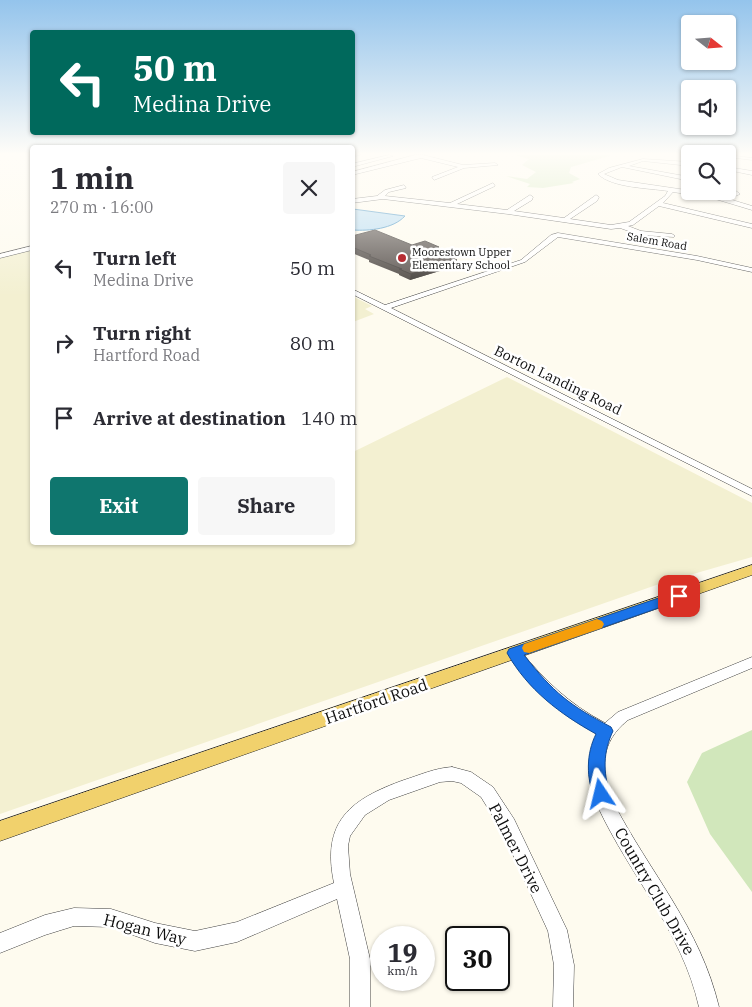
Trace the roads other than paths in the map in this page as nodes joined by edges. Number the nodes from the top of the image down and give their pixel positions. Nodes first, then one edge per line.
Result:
1 (424, 202) edge
2 (457, 202) edge
3 (525, 202) edge
4 (592, 202) edge
5 (734, 202) edge
6 (658, 204) joint
7 (451, 205) junction
8 (752, 208) edge
9 (508, 212) junction
10 (565, 220) junction
11 (621, 226) junction
12 (752, 226) edge
13 (672, 236) dead end
14 (30, 248) edge
15 (0, 256) edge
16 (752, 270) edge
17 (355, 292) edge
18 (385, 307) junction
19 (752, 492) edge
20 (752, 570) edge
21 (514, 653) junction
22 (752, 662) edge
23 (606, 731) junction
24 (0, 831) edge
25 (345, 887) junction
26 (0, 943) edge
27 (360, 1007) edge
28 (563, 1007) edge
29 (709, 1007) edge

1 - 7 street
2 - 7 street
3 - 9 street
4 - 10 street
5 - 8 street
6 - 11 street
6 - 12 street
7 - 9 street
9 - 10 street
10 - 11 street
11 - 13 street
14 - 15 street
16 - 18 street, Salem Road
17 - 18 street, Borton Landing Road
18 - 19 street, Borton Landing Road
20 - 21 main road, Hartford Road
21 - 23 street
21 - 24 main road, Hartford Road
22 - 23 street, Country Club Drive
23 - 29 street, Country Club Drive
25 - 26 street, Hogan Way
25 - 27 street, Palmer Drive
25 - 28 street, Palmer Drive

